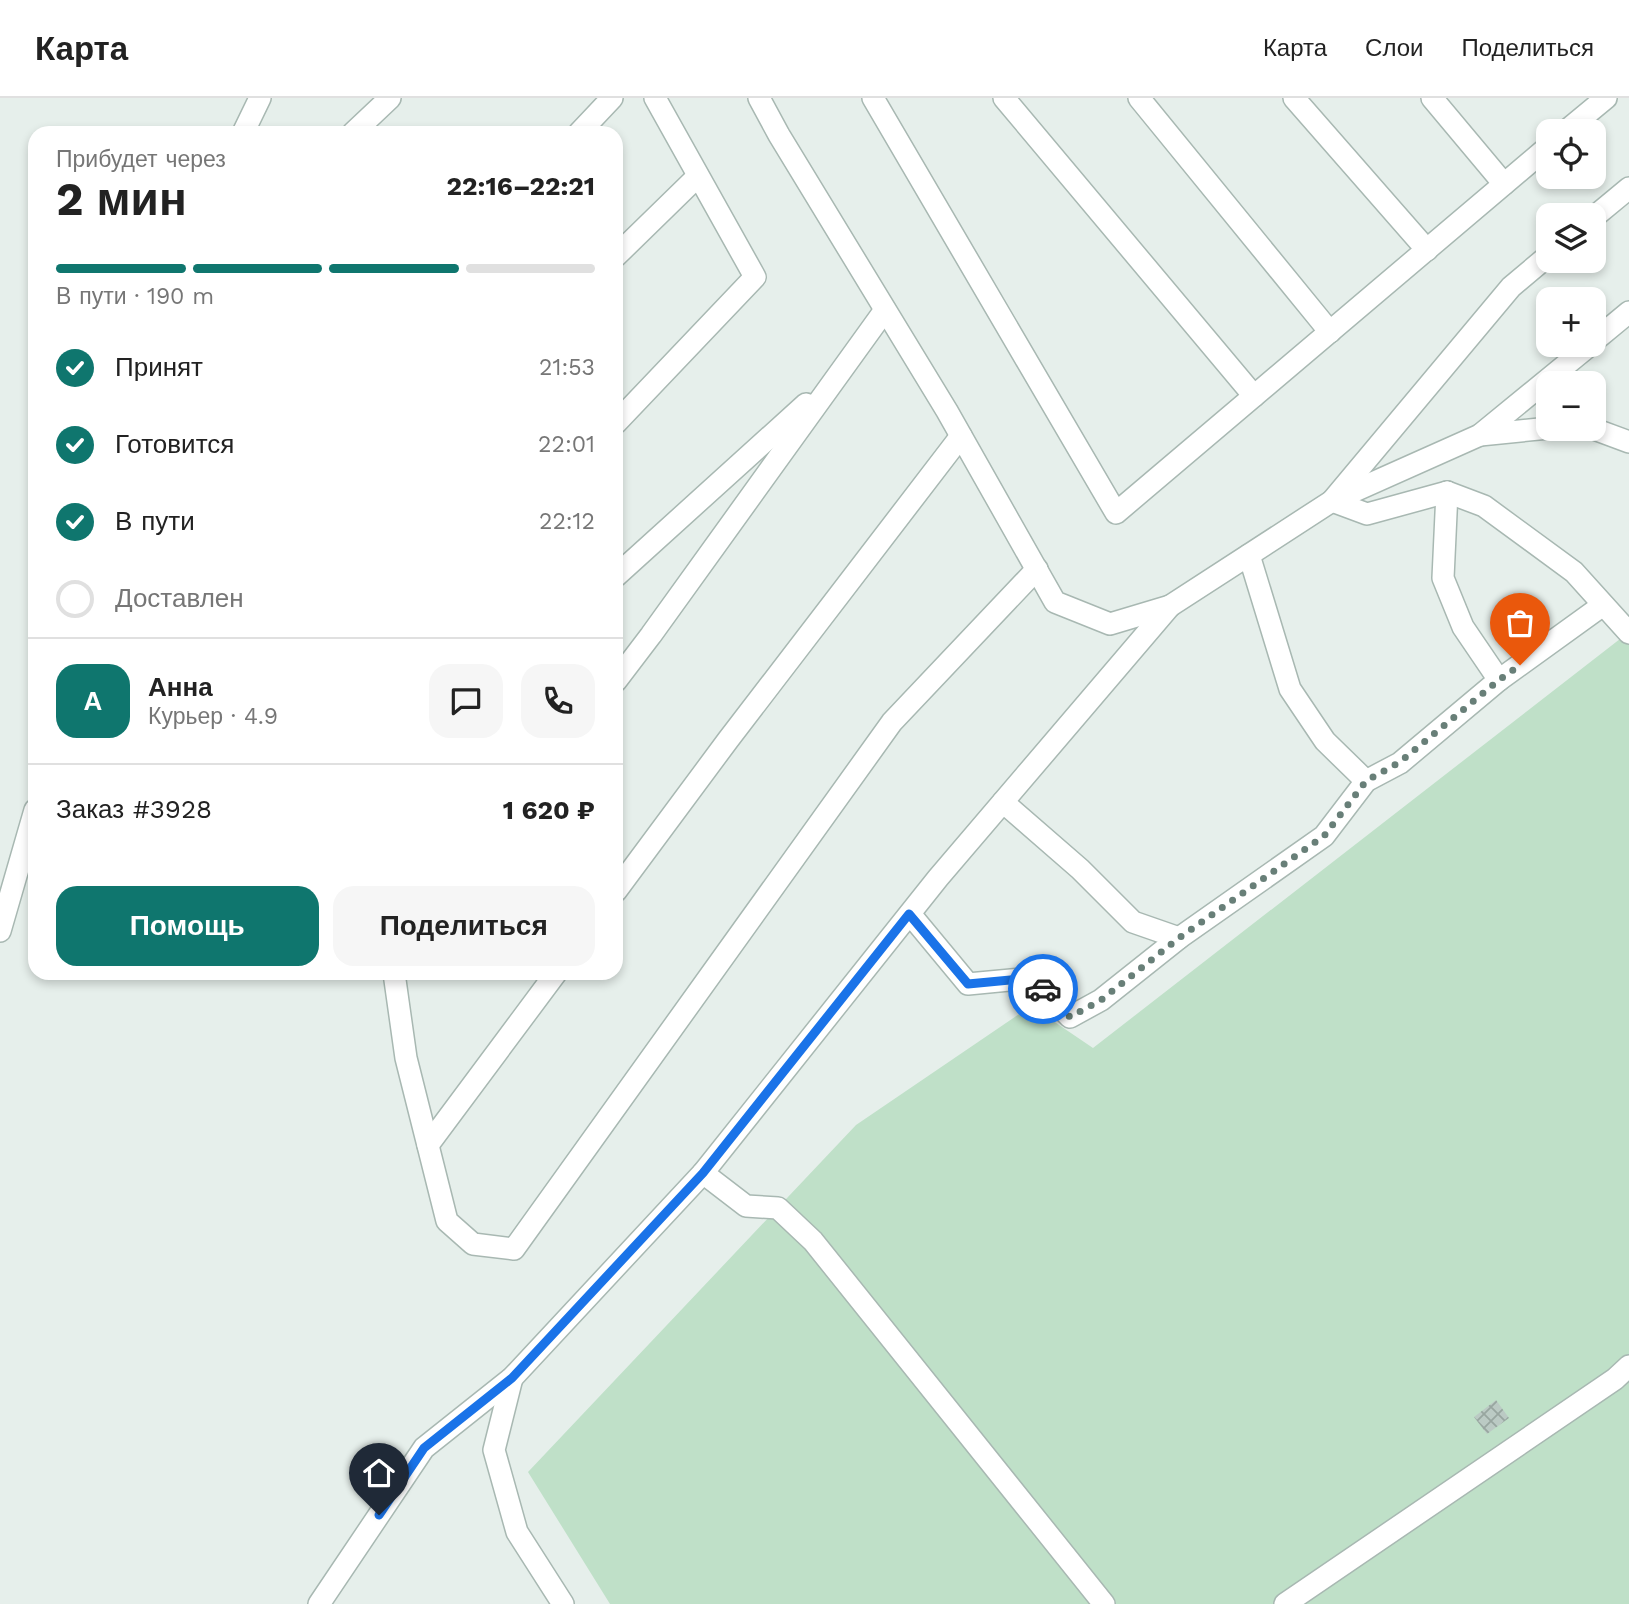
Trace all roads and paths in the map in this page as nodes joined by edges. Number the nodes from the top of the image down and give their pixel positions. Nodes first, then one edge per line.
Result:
1 (260, 98) edge
2 (390, 98) edge
3 (612, 98) edge
4 (655, 98) edge
5 (759, 98) edge
6 (873, 98) edge
7 (1004, 98) edge
8 (1139, 98) edge
9 (1294, 98) edge
10 (1433, 98) edge
11 (1593, 102) edge
12 (1577, 119) edge
13 (246, 126) edge
14 (360, 126) edge
15 (586, 126) edge
16 (1536, 157) edge
17 (698, 176) junction
18 (1504, 184) junction
19 (1629, 188) edge
20 (1606, 207) edge
21 (623, 249) edge
22 (1427, 250) junction
23 (1536, 266) edge
24 (886, 310) junction
25 (1629, 312) edge
26 (1606, 331) edge
27 (1330, 332) junction
28 (1575, 357) edge
29 (839, 374) junction
30 (1254, 396) junction
31 (623, 416) edge
32 (1536, 429) edge
33 (1606, 433) edge
34 (1480, 435) junction
35 (961, 436) junction
36 (1629, 442) edge
37 (1447, 492) junction
38 (1332, 501) junction
39 (1249, 555) junction
40 (1037, 569) junction
41 (623, 570) edge
42 (1603, 605) junction
43 (1170, 606) junction
44 (1629, 633) edge
45 (623, 672) edge
46 (1499, 680) junction
47 (1366, 781) junction
48 (1003, 802) junction
49 (28, 834) edge
50 (623, 882) edge
51 (909, 914) junction
52 (0, 931) edge
53 (1179, 938) junction
54 (395, 980) edge
55 (551, 980) edge
56 (428, 1145) junction
57 (703, 1173) junction
58 (1629, 1366) edge
59 (512, 1378) junction
60 (319, 1604) edge
61 (563, 1604) edge
62 (1104, 1604) edge
63 (1285, 1604) edge

1 - 13 street
2 - 14 street
3 - 15 street
4 - 17 street
5 - 24 street
6 - 30 street
7 - 30 street
8 - 27 street
9 - 22 street
10 - 18 street
11 - 12 street
16 - 18 street
17 - 21 street
17 - 31 street
18 - 22 street
19 - 20 street
22 - 27 street
23 - 38 street
24 - 29 street
24 - 35 street
25 - 26 street
27 - 30 street
28 - 34 street
29 - 41 street
29 - 45 street
32 - 34 street
33 - 36 street
34 - 38 street
35 - 40 street
35 - 50 street
37 - 38 street
37 - 42 street
37 - 46 street
38 - 39 street
39 - 43 street
39 - 47 street
40 - 43 street
40 - 56 street
42 - 44 street
42 - 46 street
43 - 48 street
46 - 47 street
47 - 53 street
48 - 51 street
48 - 53 street
49 - 52 street
51 - 53 street
51 - 57 street
54 - 56 street
55 - 56 street
57 - 59 street
57 - 62 street
58 - 63 street
59 - 60 street
59 - 61 street

